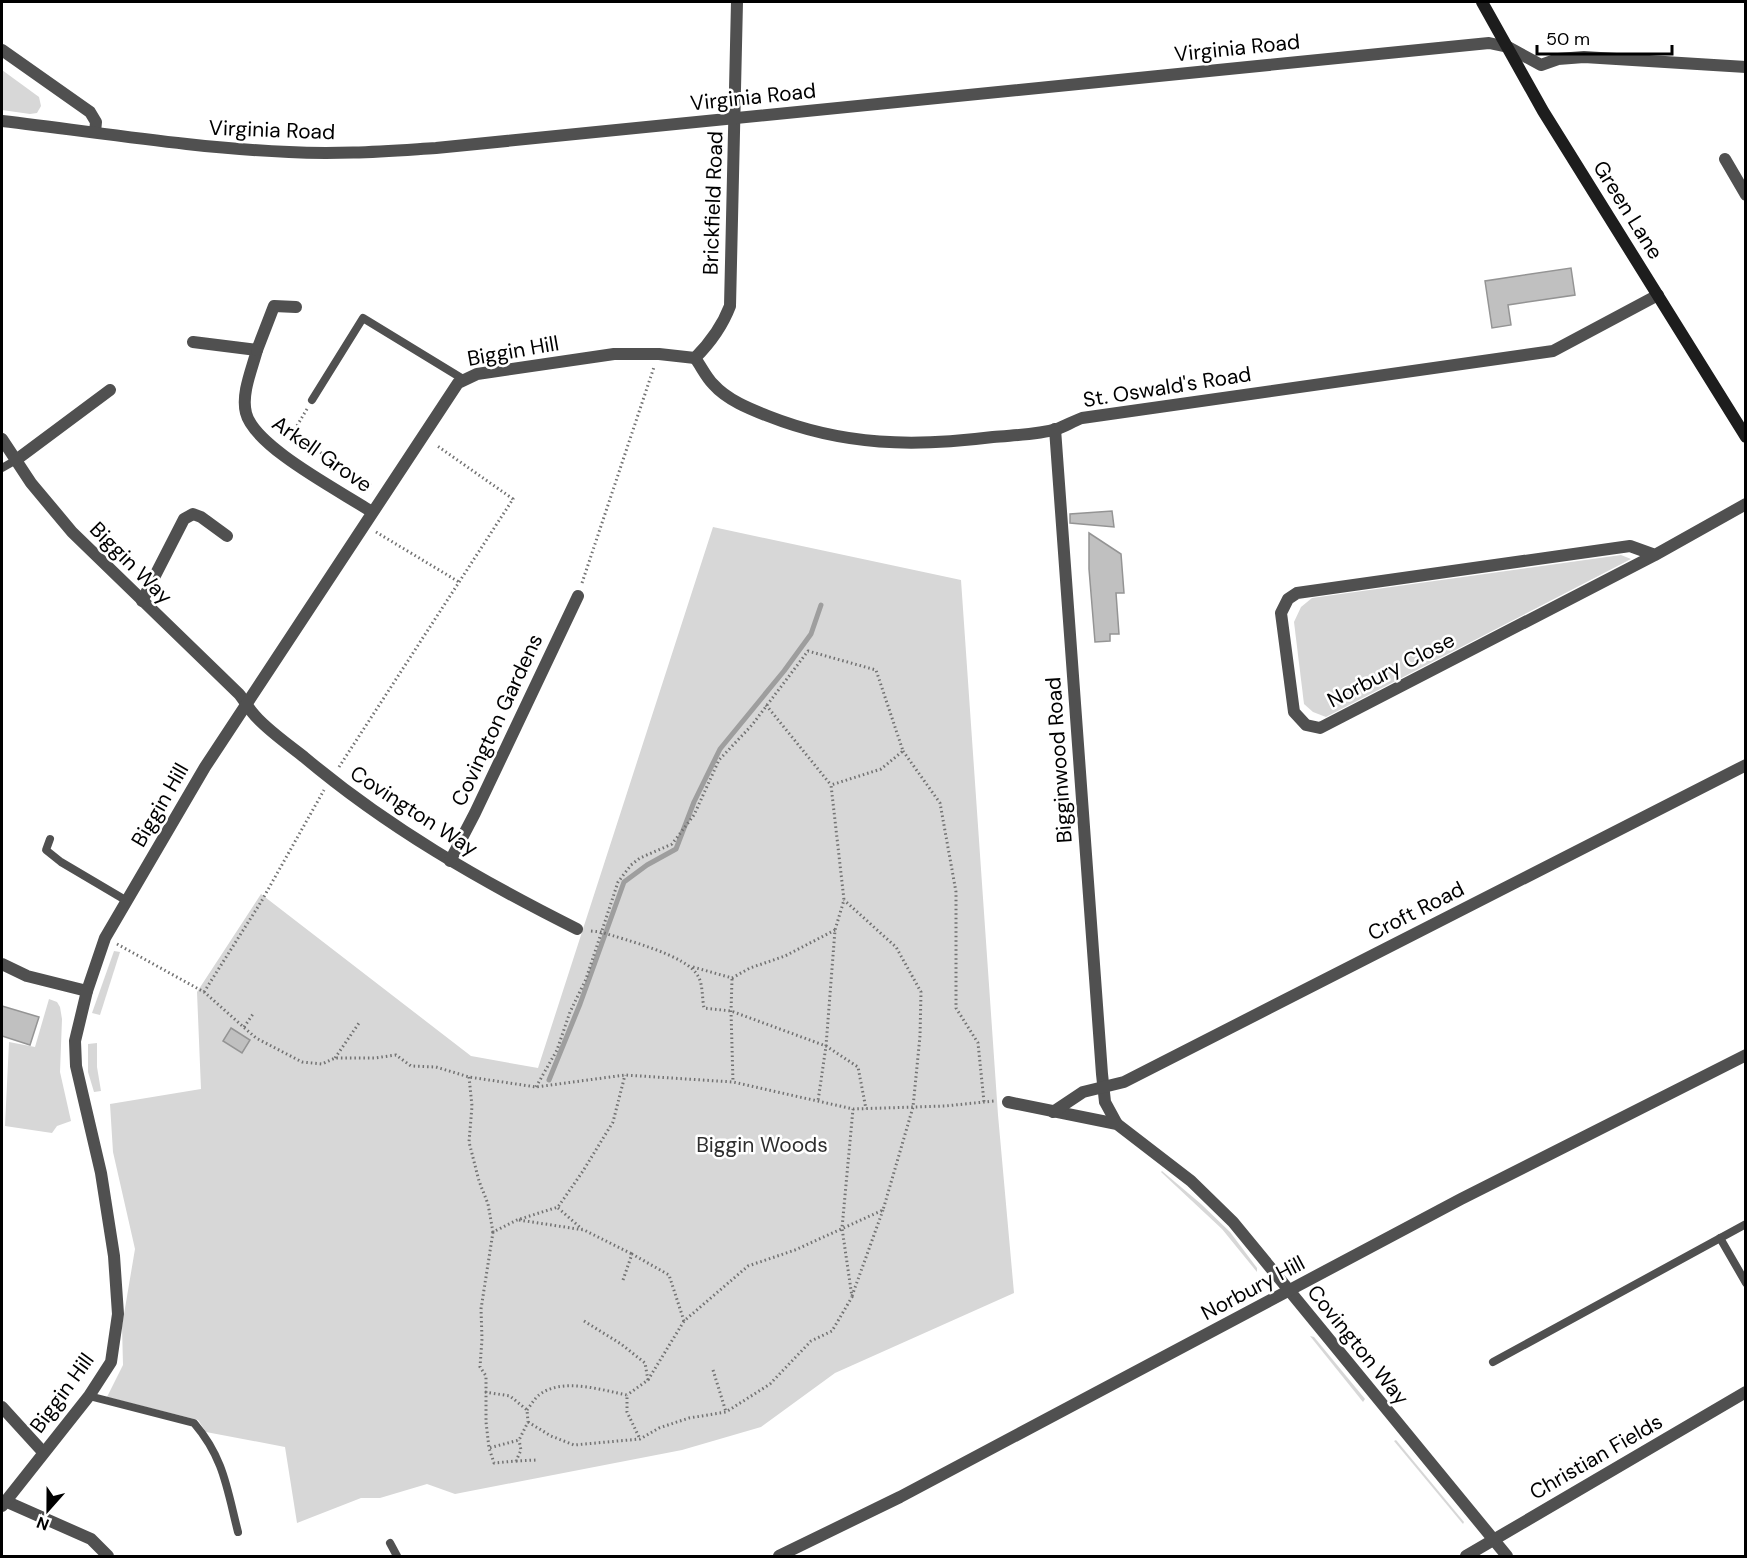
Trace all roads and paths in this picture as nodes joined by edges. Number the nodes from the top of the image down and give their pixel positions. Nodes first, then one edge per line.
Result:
1 (737, 2) edge
2 (1482, 2) edge
3 (1508, 47) junction
4 (2, 50) edge
5 (1746, 67) edge
6 (735, 118) junction
7 (2, 121) edge
8 (95, 132) junction
9 (1725, 159) dead end
10 (1746, 195) edge
11 (1658, 296) junction
12 (296, 308) dead end
13 (193, 342) dead end
14 (257, 350) junction
15 (658, 354) junction
16 (695, 358) junction
17 (463, 379) junction
18 (110, 390) dead end
19 (312, 400) joint
20 (1055, 429) junction
21 (423, 435) junction
22 (1746, 436) edge
23 (2, 439) edge
24 (16, 460) junction
25 (2, 468) edge
26 (384, 493) junction
27 (1746, 504) edge
28 (372, 512) junction
29 (364, 525) junction
30 (227, 536) dead end
31 (1655, 555) junction
32 (459, 582) junction
33 (578, 596) joint
34 (142, 601) junction
35 (247, 703) junction
36 (765, 705) junction
37 (903, 751) junction
38 (1746, 765) edge
39 (330, 779) junction
40 (831, 785) junction
41 (50, 839) dead end
42 (450, 861) junction
43 (844, 900) junction
44 (128, 901) junction
45 (578, 928) joint
46 (834, 930) junction
47 (601, 932) junction
48 (105, 938) junction
49 (2, 964) edge
50 (691, 966) junction
51 (732, 978) junction
52 (87, 991) junction
53 (204, 992) junction
54 (731, 1011) junction
55 (253, 1014) dead end
56 (359, 1023) dead end
57 (244, 1027) junction
58 (826, 1046) junction
59 (1746, 1055) edge
60 (335, 1058) junction
61 (625, 1075) junction
62 (469, 1077) junction
63 (733, 1082) junction
64 (537, 1087) junction
65 (1103, 1088) junction
66 (818, 1101) junction
67 (1003, 1101) joint
68 (984, 1102) junction
69 (913, 1107) junction
70 (853, 1109) junction
71 (866, 1109) junction
72 (1053, 1112) junction
73 (1117, 1124) junction
74 (558, 1207) junction
75 (883, 1210) junction
76 (517, 1220) junction
77 (1746, 1224) edge
78 (842, 1228) junction
79 (584, 1230) junction
80 (493, 1232) junction
81 (1720, 1238) junction
82 (632, 1254) junction
83 (623, 1280) dead end
84 (1746, 1283) edge
85 (1288, 1291) junction
86 (852, 1297) junction
87 (584, 1321) dead end
88 (684, 1321) junction
89 (1492, 1362) dead end
90 (713, 1370) dead end
91 (648, 1380) junction
92 (484, 1392) junction
93 (1746, 1392) edge
94 (627, 1395) junction
95 (89, 1396) junction
96 (2, 1407) edge
97 (527, 1410) junction
98 (726, 1412) junction
99 (528, 1422) junction
100 (640, 1438) junction
101 (519, 1440) junction
102 (489, 1449) junction
103 (43, 1452) junction
104 (537, 1460) dead end
105 (516, 1461) junction
106 (3, 1503) edge
107 (238, 1532) dead end
108 (1494, 1540) junction
109 (390, 1543) dead end
110 (108, 1557) edge
111 (397, 1557) edge
112 (779, 1557) edge
113 (1466, 1557) edge
114 (1507, 1557) edge

1 - 6 street, Brickfield Road
2 - 3 main road, Green Lane
3 - 5 street
3 - 6 street, Virginia Road
3 - 11 main road, Green Lane
4 - 8 street
6 - 8 street, Virginia Road
6 - 16 street, Brickfield Road
7 - 8 street, Virginia Road
9 - 10 street
11 - 20 street, St. Oswald's Road
11 - 22 main road, Green Lane
12 - 14 street, Arkell Grove
13 - 14 street
14 - 28 street, Arkell Grove
15 - 16 street, Biggin Hill
15 - 17 street, Biggin Hill
15 - 33 path
16 - 20 street, St. Oswald's Road
17 - 19 lane
17 - 21 street, Biggin Hill
18 - 24 street
19 - 26 path
20 - 65 street, Bigginwood Road
21 - 26 street, Biggin Hill
21 - 32 path
23 - 24 street, Biggin Way
24 - 25 lane
24 - 34 street, Biggin Way
26 - 28 street, Biggin Hill
27 - 31 street, Norbury Close
28 - 29 street, Biggin Hill
29 - 32 path
29 - 35 street, Biggin Hill
30 - 34 street
31 - 31 street, Norbury Close
32 - 39 path
33 - 42 street, Covington Gardens
34 - 35 street, Biggin Way
35 - 39 street, Covington Way
35 - 44 street, Biggin Hill
36 - 37 path
36 - 40 path
36 - 47 path
37 - 40 path
37 - 68 path
38 - 65 street, Croft Road
39 - 42 street, Covington Way
39 - 53 path
40 - 43 path
41 - 44 lane
42 - 45 street, Covington Way
43 - 46 path
43 - 69 path
44 - 48 street, Biggin Hill
45 - 47 path
46 - 51 path
46 - 58 path
47 - 50 path
47 - 64 path
48 - 52 street, Biggin Hill
48 - 53 path
49 - 52 street
50 - 51 path
50 - 54 path
51 - 54 path
52 - 95 street, Biggin Hill
53 - 57 path
54 - 58 path
54 - 63 path
55 - 57 path
56 - 60 path
57 - 60 path
58 - 66 path
58 - 71 path
59 - 85 street, Norbury Hill
60 - 62 path
61 - 63 path
61 - 64 path
61 - 74 path
62 - 64 path
62 - 80 path
63 - 66 path
65 - 72 street, Croft Road
65 - 73 street, Bigginwood Road
66 - 70 path
67 - 68 path
67 - 72 street, Covington Way
68 - 69 path
69 - 71 path
69 - 75 path
70 - 71 path
70 - 78 path
72 - 73 street, Covington Way
73 - 85 street, Covington Way
74 - 76 path
74 - 79 path
75 - 78 path
75 - 86 path
76 - 79 path
76 - 80 path
77 - 81 lane
78 - 86 path
78 - 88 path
79 - 82 path
80 - 92 path
81 - 84 lane
81 - 89 lane
82 - 83 path
82 - 88 path
85 - 108 street, Covington Way
85 - 112 street, Norbury Hill
86 - 98 path
87 - 91 path
88 - 91 path
90 - 98 path
91 - 94 path
92 - 97 path
92 - 102 path
93 - 108 street, Christian Fields
94 - 97 path
94 - 100 path
95 - 103 street, Biggin Hill
95 - 107 lane
96 - 103 street
97 - 99 path
98 - 100 path
99 - 100 path
99 - 101 path
101 - 102 path
101 - 105 path
102 - 105 path
103 - 106 street, Biggin Hill
104 - 105 path
106 - 110 street
108 - 113 street, Christian Fields
108 - 114 street, Covington Way
109 - 111 lane

